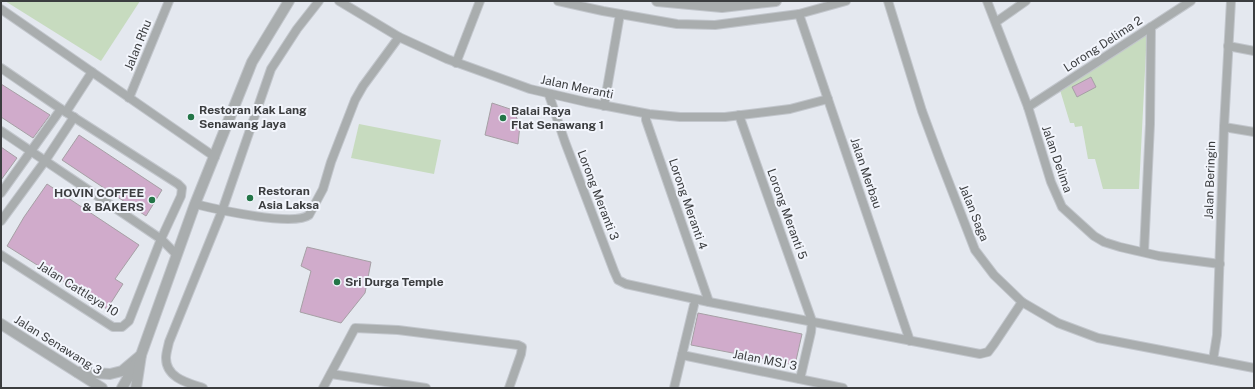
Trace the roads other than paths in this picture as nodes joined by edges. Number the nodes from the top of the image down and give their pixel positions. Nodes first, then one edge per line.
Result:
1 (169, 1) edge
2 (289, 1) edge
3 (318, 1) edge
4 (339, 1) edge
5 (480, 1) edge
6 (558, 1) edge
7 (657, 1) edge
8 (776, 1) edge
9 (846, 1) edge
10 (888, 1) edge
11 (987, 1) edge
12 (1026, 1) edge
13 (1191, 1) edge
14 (1231, 1) edge
15 (1, 9) edge
16 (620, 14) junction
17 (799, 14) junction
18 (996, 22) junction
19 (1151, 27) junction
20 (399, 37) junction
21 (1228, 46) junction
22 (1254, 51) edge
23 (456, 62) junction
24 (1, 68) edge
25 (92, 72) junction
26 (549, 94) junction
27 (129, 98) junction
28 (828, 99) junction
29 (604, 106) junction
30 (1028, 107) junction
31 (64, 111) junction
32 (646, 114) junction
33 (738, 115) junction
34 (74, 117) junction
35 (1224, 127) junction
36 (1, 131) edge
37 (1254, 132) edge
38 (32, 151) junction
39 (215, 157) junction
40 (45, 161) junction
41 (1, 193) edge
42 (195, 204) junction
43 (222, 211) junction
44 (1, 221) edge
45 (161, 239) junction
46 (1144, 252) junction
47 (176, 254) junction
48 (1, 255) edge
49 (1220, 264) junction
50 (709, 302) junction
51 (1022, 302) junction
52 (694, 305) dead end
53 (812, 321) junction
54 (1, 324) edge
55 (910, 341) junction
56 (141, 355) junction
57 (682, 355) junction
58 (1213, 360) junction
59 (1254, 368) edge
60 (77, 372) junction
61 (331, 374) junction
62 (800, 379) junction
63 (87, 388) edge
64 (102, 388) edge
65 (122, 388) edge
66 (136, 388) edge
67 (203, 388) edge
68 (323, 388) edge
69 (426, 388) edge
70 (509, 388) edge
71 (674, 388) edge
72 (843, 388) edge

1 - 27 street, Jalan Rhu
2 - 39 street
3 - 43 street
4 - 20 street, Jalan Meranti
5 - 23 street
6 - 16 street
7 - 8 street
9 - 17 street
10 - 51 street, Jalan Saga
11 - 18 street, Jalan Delima
12 - 18 street
13 - 19 street, Lorong Delima 2
14 - 21 street, Jalan Beringin
15 - 25 street
16 - 17 street
16 - 29 street
17 - 28 street, Jalan Merbau
18 - 30 street, Jalan Delima
19 - 30 street, Lorong Delima 2
19 - 46 street
20 - 23 street, Jalan Meranti
20 - 43 street
21 - 22 street
21 - 35 street, Jalan Beringin
23 - 26 street, Jalan Meranti
24 - 31 street
25 - 27 street
25 - 31 street
26 - 29 street, Jalan Meranti
26 - 50 street, Lorong Meranti 3
27 - 39 street
28 - 33 street, Jalan Meranti
28 - 55 street, Jalan Merbau
29 - 32 street, Jalan Meranti
30 - 46 street, Jalan Delima
31 - 34 street
31 - 38 street
32 - 33 street, Jalan Meranti
32 - 50 street, Lorong Meranti 4
33 - 53 street, Lorong Meranti 5
34 - 40 street
34 - 45 street, Jalan Cattleya 10
35 - 37 street
35 - 49 street, Jalan Beringin
36 - 38 street
38 - 40 street
38 - 41 street
39 - 42 street
40 - 44 street
40 - 45 street
42 - 43 street
42 - 47 street
43 - 67 street
45 - 47 street
45 - 48 street, Jalan Cattleya 10
46 - 49 street, Jalan Delima
47 - 56 street
49 - 58 street, Jalan Beringin
50 - 53 street
51 - 55 street
51 - 58 street, Jalan Saga
52 - 57 street
53 - 55 street
53 - 62 street
54 - 60 street, Jalan Senawang 3
56 - 60 street
56 - 65 street
56 - 66 street
57 - 62 street, Jalan MSJ 3
57 - 71 street
58 - 59 street, Jalan Saga
60 - 63 street
60 - 64 street, Jalan Senawang 3
61 - 68 street
61 - 69 street
61 - 70 street
62 - 72 street, Jalan MSJ 3

